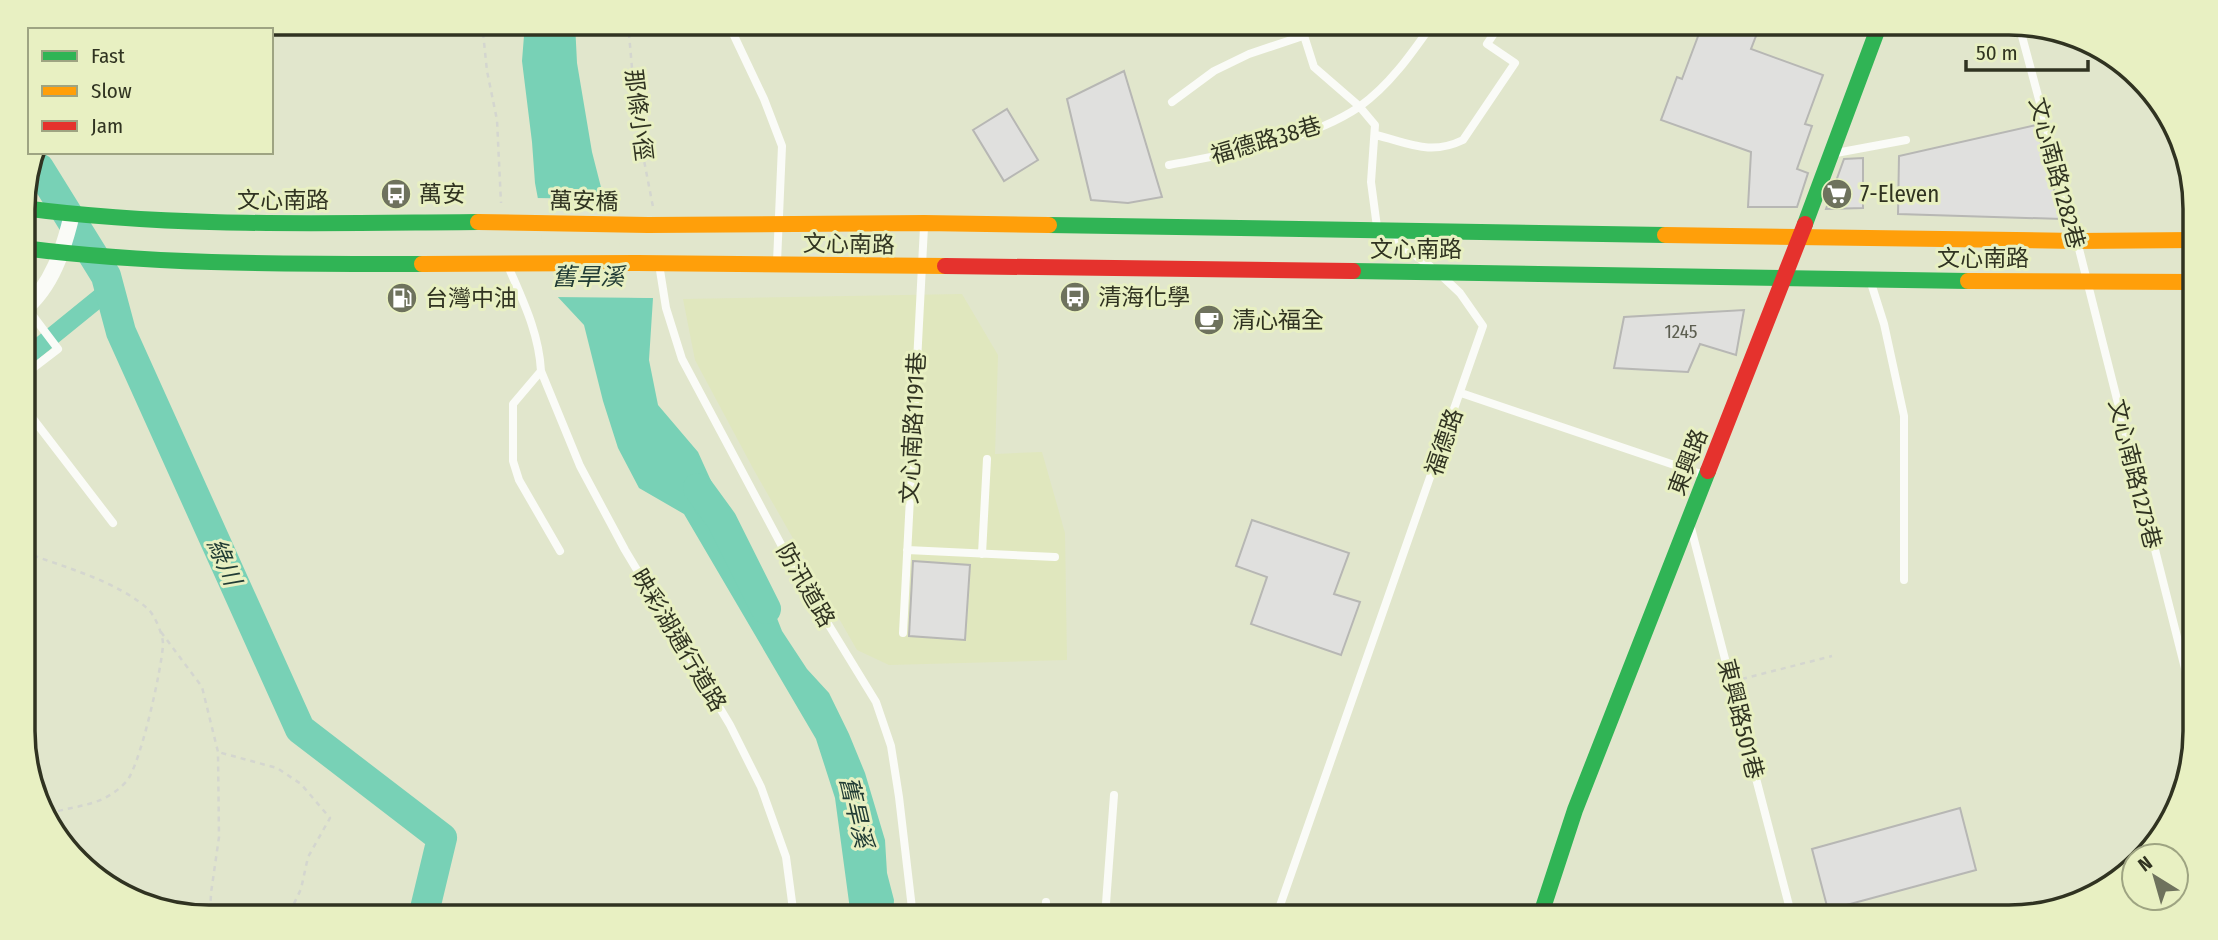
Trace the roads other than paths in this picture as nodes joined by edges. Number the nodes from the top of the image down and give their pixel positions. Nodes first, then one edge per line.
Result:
1 (734, 35) edge
2 (1424, 35) edge
3 (1493, 35) edge
4 (1875, 35) edge
5 (2021, 35) edge
6 (1303, 36) joint
7 (1172, 102) dead end
8 (1359, 106) junction
9 (1376, 135) junction
10 (1906, 140) dead end
11 (1831, 153) junction
12 (1169, 165) dead end
13 (35, 209) edge
14 (72, 214) junction
15 (518, 222) joint
16 (778, 223) junction
17 (924, 223) junction
18 (648, 225) joint
19 (1378, 229) junction
20 (1800, 238) junction
21 (2183, 240) edge
22 (2077, 242) junction
23 (35, 250) edge
24 (62, 253) junction
25 (511, 263) junction
26 (659, 264) junction
27 (777, 265) junction
28 (921, 268) junction
29 (1438, 272) junction
30 (1783, 278) junction
31 (1870, 280) junction
32 (2086, 281) junction
33 (2183, 282) edge
34 (35, 300) edge
35 (35, 321) edge
36 (35, 367) edge
37 (541, 371) junction
38 (1461, 393) junction
39 (35, 421) edge
40 (987, 458) dead end
41 (1706, 476) junction
42 (1690, 522) junction
43 (113, 523) dead end
44 (907, 550) junction
45 (560, 551) dead end
46 (982, 554) junction
47 (1055, 557) dead end
48 (1904, 580) dead end
49 (903, 633) dead end
50 (2183, 661) edge
51 (1114, 795) dead end
52 (1046, 902) dead end
53 (792, 905) edge
54 (911, 905) edge
55 (1046, 905) edge
56 (1106, 905) edge
57 (1280, 905) edge
58 (1543, 905) edge
59 (1788, 905) edge

1 - 16 lane
2 - 8 lane, 福德路38巷
3 - 9 lane
4 - 11 main road, 東興路
5 - 22 lane, 文心南路1282巷
6 - 7 lane
6 - 8 lane
8 - 9 lane
8 - 12 lane, 福德路38巷
9 - 19 lane
10 - 11 lane
11 - 20 main road, 東興路
13 - 14 main road, 文心南路
14 - 15 main road, 文心南路
14 - 24 street
15 - 18 main road, 萬安橋
16 - 17 main road, 文心南路
16 - 18 main road, 文心南路
16 - 27 lane
17 - 19 main road, 文心南路
17 - 28 lane, 文心南路1191巷
19 - 20 main road, 文心南路
19 - 29 lane, 福德路
20 - 22 main road, 文心南路
20 - 30 main road, 東興路
21 - 22 main road, 文心南路
22 - 32 lane, 文心南路1282巷
23 - 24 main road
24 - 25 main road
24 - 34 street
25 - 26 main road, 文心南路
25 - 37 lane, 映彩湖通行道路
26 - 27 main road, 文心南路
26 - 54 lane, 防汛道路
27 - 28 main road, 文心南路
28 - 29 main road, 文心南路
28 - 44 lane, 文心南路1191巷
29 - 30 main road, 文心南路
29 - 38 lane, 福德路
30 - 31 main road, 文心南路
30 - 41 main road, 東興路
31 - 32 main road, 文心南路
31 - 48 lane
32 - 33 main road, 文心南路
32 - 50 lane, 文心南路1273巷
35 - 36 lane
37 - 45 lane
37 - 53 lane, 映彩湖通行道路
38 - 41 lane
38 - 57 lane, 福德路
39 - 43 lane
40 - 46 lane
41 - 42 main road, 東興路
42 - 58 main road, 東興路
42 - 59 lane, 東興路501巷
44 - 46 lane
44 - 49 lane, 文心南路1191巷
46 - 47 lane
51 - 56 lane
52 - 55 lane

